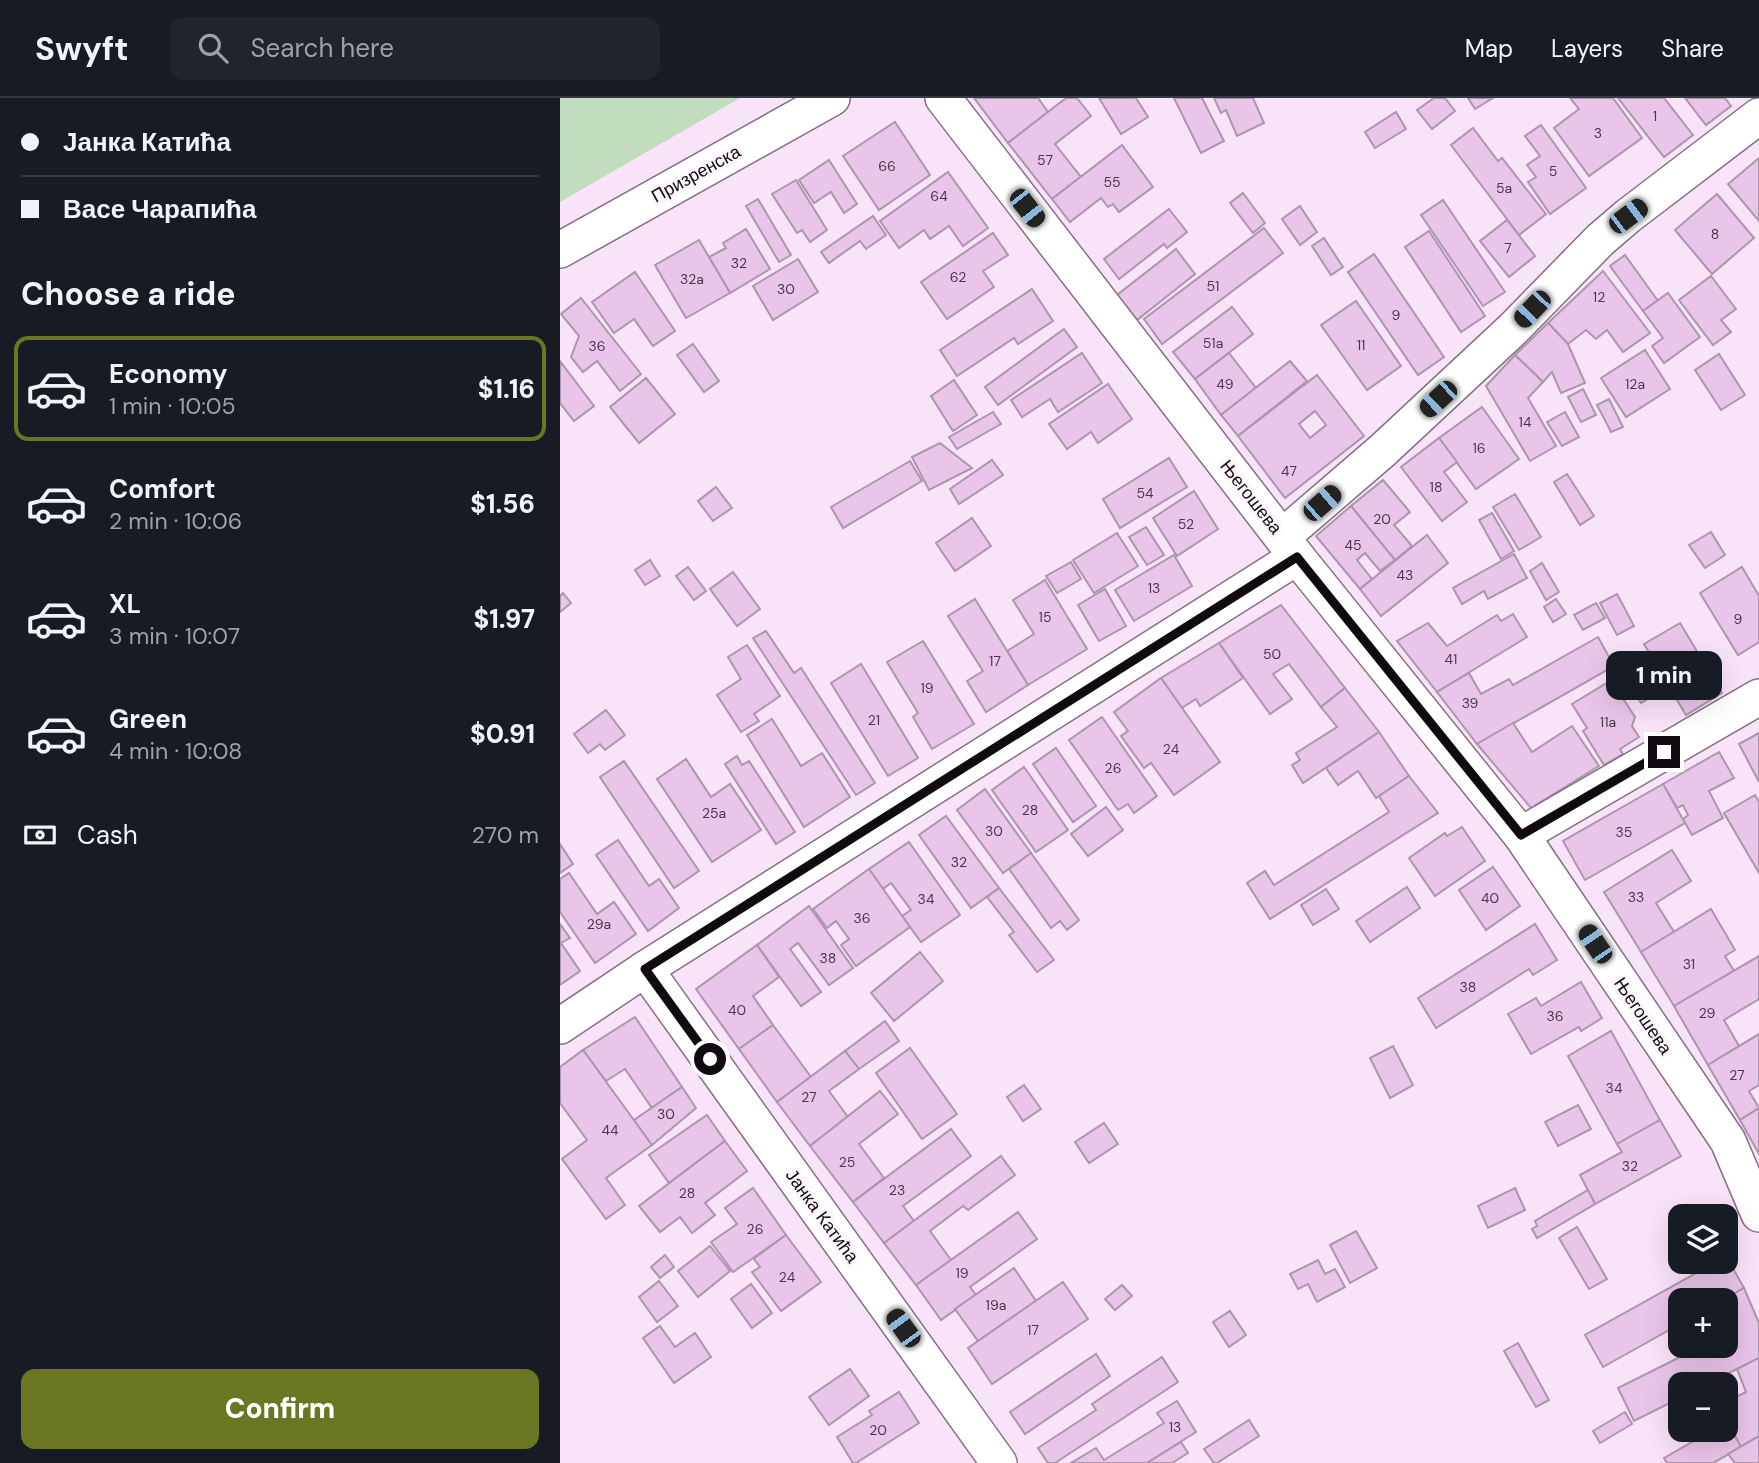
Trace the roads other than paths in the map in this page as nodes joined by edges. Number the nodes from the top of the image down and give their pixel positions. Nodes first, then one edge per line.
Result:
1 (832, 98) edge
2 (943, 98) edge
3 (1759, 116) edge
4 (560, 250) edge
5 (1289, 547) junction
6 (1759, 697) edge
7 (1521, 835) junction
8 (645, 969) junction
9 (560, 1026) edge
10 (1759, 1214) edge
11 (999, 1463) edge

1 - 4 street, Призренска
2 - 5 street, Његошева
3 - 5 street
5 - 7 street, Његошева
5 - 8 street
6 - 7 street
7 - 10 street, Његошева
8 - 9 street
8 - 11 street, Јанка Катића

